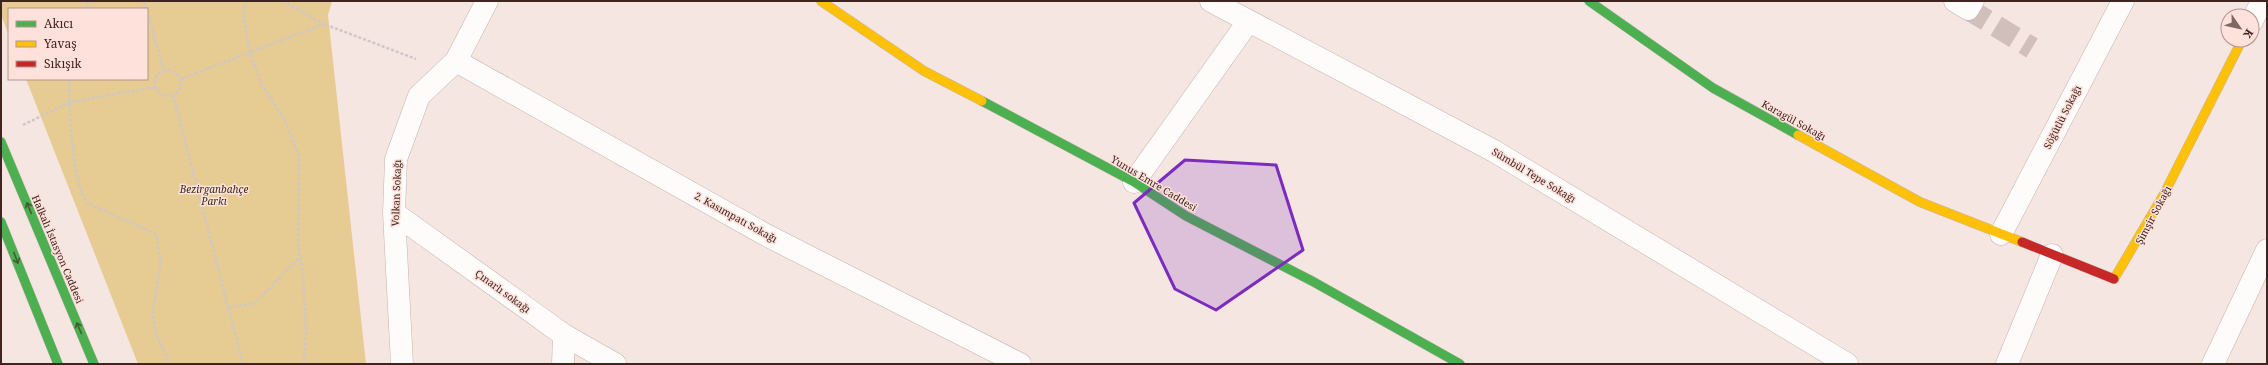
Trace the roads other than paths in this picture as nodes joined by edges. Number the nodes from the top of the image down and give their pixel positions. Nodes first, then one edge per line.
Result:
1 (487, 1) edge
2 (821, 1) edge
3 (1212, 1) edge
4 (1589, 1) edge
5 (1954, 1) edge
6 (1973, 1) tunnel mouth
7 (2123, 1) edge
8 (1248, 22) junction
9 (2238, 48) edge
10 (451, 66) junction
11 (1, 142) edge
12 (1134, 182) junction
13 (394, 213) junction
14 (1, 222) edge
15 (2001, 234) junction
16 (2267, 250) edge
17 (2052, 254) junction
18 (564, 335) junction
19 (58, 364) edge
20 (94, 364) edge
21 (402, 364) edge
22 (563, 364) edge
23 (615, 364) edge
24 (1020, 364) edge
25 (1460, 364) edge
26 (1847, 364) edge
27 (2007, 364) edge
28 (2213, 364) edge

1 - 10 street, Volkan Sokağı
2 - 12 street, Yunus Emre Caddesi
3 - 8 street, Sümbül Tepe Sokağı
4 - 15 street, Karagül Sokağı
5 - 6 street
7 - 15 street, Söğütlü Sokağı
8 - 12 street
8 - 26 street, Sümbül Tepe Sokağı
9 - 17 street, Şimşir Sokağı
10 - 13 street, Volkan Sokağı
10 - 24 street, 2. Kasımpatı Sokağı
20 -> 11 street, Halkalı İstasyon Caddesi
12 - 25 street, Yunus Emre Caddesi
13 - 18 street, Çınarlı sokağı
13 - 21 street, Volkan Sokağı
14 -> 19 street
15 - 17 street, Şimşir Sokağı
16 - 28 street
17 - 27 street
18 - 22 street
18 - 23 street, Çınarlı sokağı

